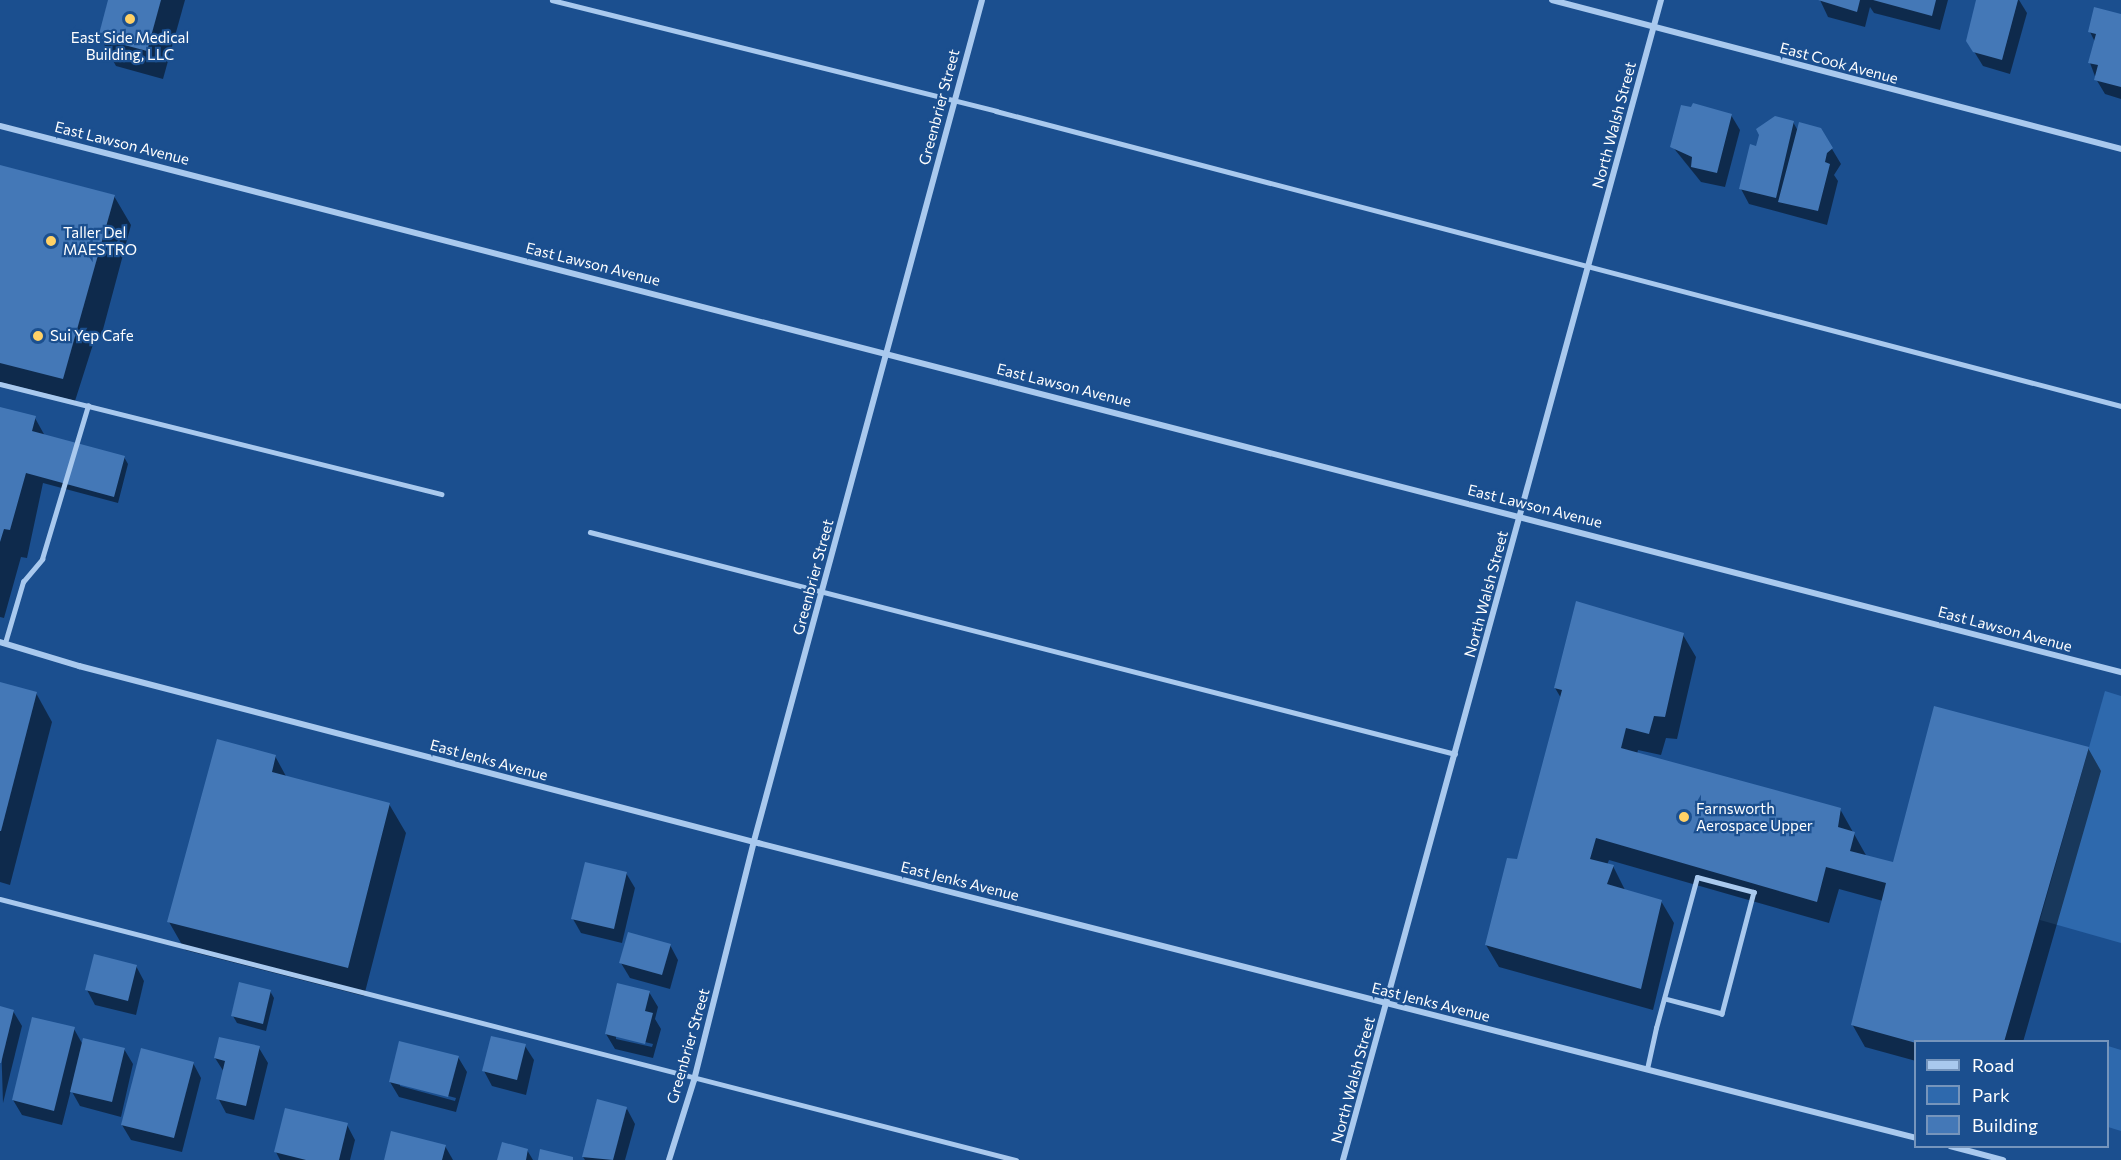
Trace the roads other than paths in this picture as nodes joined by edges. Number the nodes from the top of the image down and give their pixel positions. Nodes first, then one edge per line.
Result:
1 (552, 0) edge
2 (982, 0) edge
3 (1552, 0) edge
4 (1661, 0) edge
5 (1654, 26) junction
6 (952, 100) junction
7 (0, 126) edge
8 (2121, 149) edge
9 (1587, 269) junction
10 (886, 352) junction
11 (0, 384) edge
12 (2121, 405) edge
13 (87, 406) junction
14 (442, 494) dead end
15 (1520, 514) junction
16 (590, 532) dead end
17 (821, 590) junction
18 (2, 642) edge
19 (2121, 672) edge
20 (1455, 754) junction
21 (754, 841) junction
22 (0, 899) edge
23 (1665, 999) junction
24 (1386, 1003) junction
25 (1647, 1069) junction
26 (694, 1080) junction
27 (1914, 1137) edge
28 (1958, 1148) edge
29 (669, 1160) edge
30 (1016, 1160) edge
31 (1343, 1160) edge
32 (2003, 1160) edge

1 - 6 lane
2 - 6 street, Greenbrier Street
3 - 5 street, East Cook Avenue
4 - 5 street, North Walsh Street
5 - 8 street, East Cook Avenue
5 - 9 street, North Walsh Street
6 - 9 lane
6 - 10 street, Greenbrier Street
7 - 10 street, East Lawson Avenue
9 - 12 lane
9 - 15 street, North Walsh Street
10 - 15 street, East Lawson Avenue
10 - 17 street, Greenbrier Street
11 - 13 lane
13 - 14 lane
13 - 18 lane
15 - 19 street, East Lawson Avenue
15 - 20 street, North Walsh Street
16 - 17 lane
17 - 20 lane
17 - 21 street, Greenbrier Street
18 - 21 street, East Jenks Avenue
20 - 24 street, North Walsh Street
21 - 24 street, East Jenks Avenue
21 - 26 street, Greenbrier Street
22 - 26 lane
23 - 23 lane
23 - 25 lane
24 - 25 street, East Jenks Avenue
24 - 31 street, North Walsh Street
25 - 27 street, East Jenks Avenue
26 - 29 street, Greenbrier Street
26 - 30 lane
28 - 32 street

